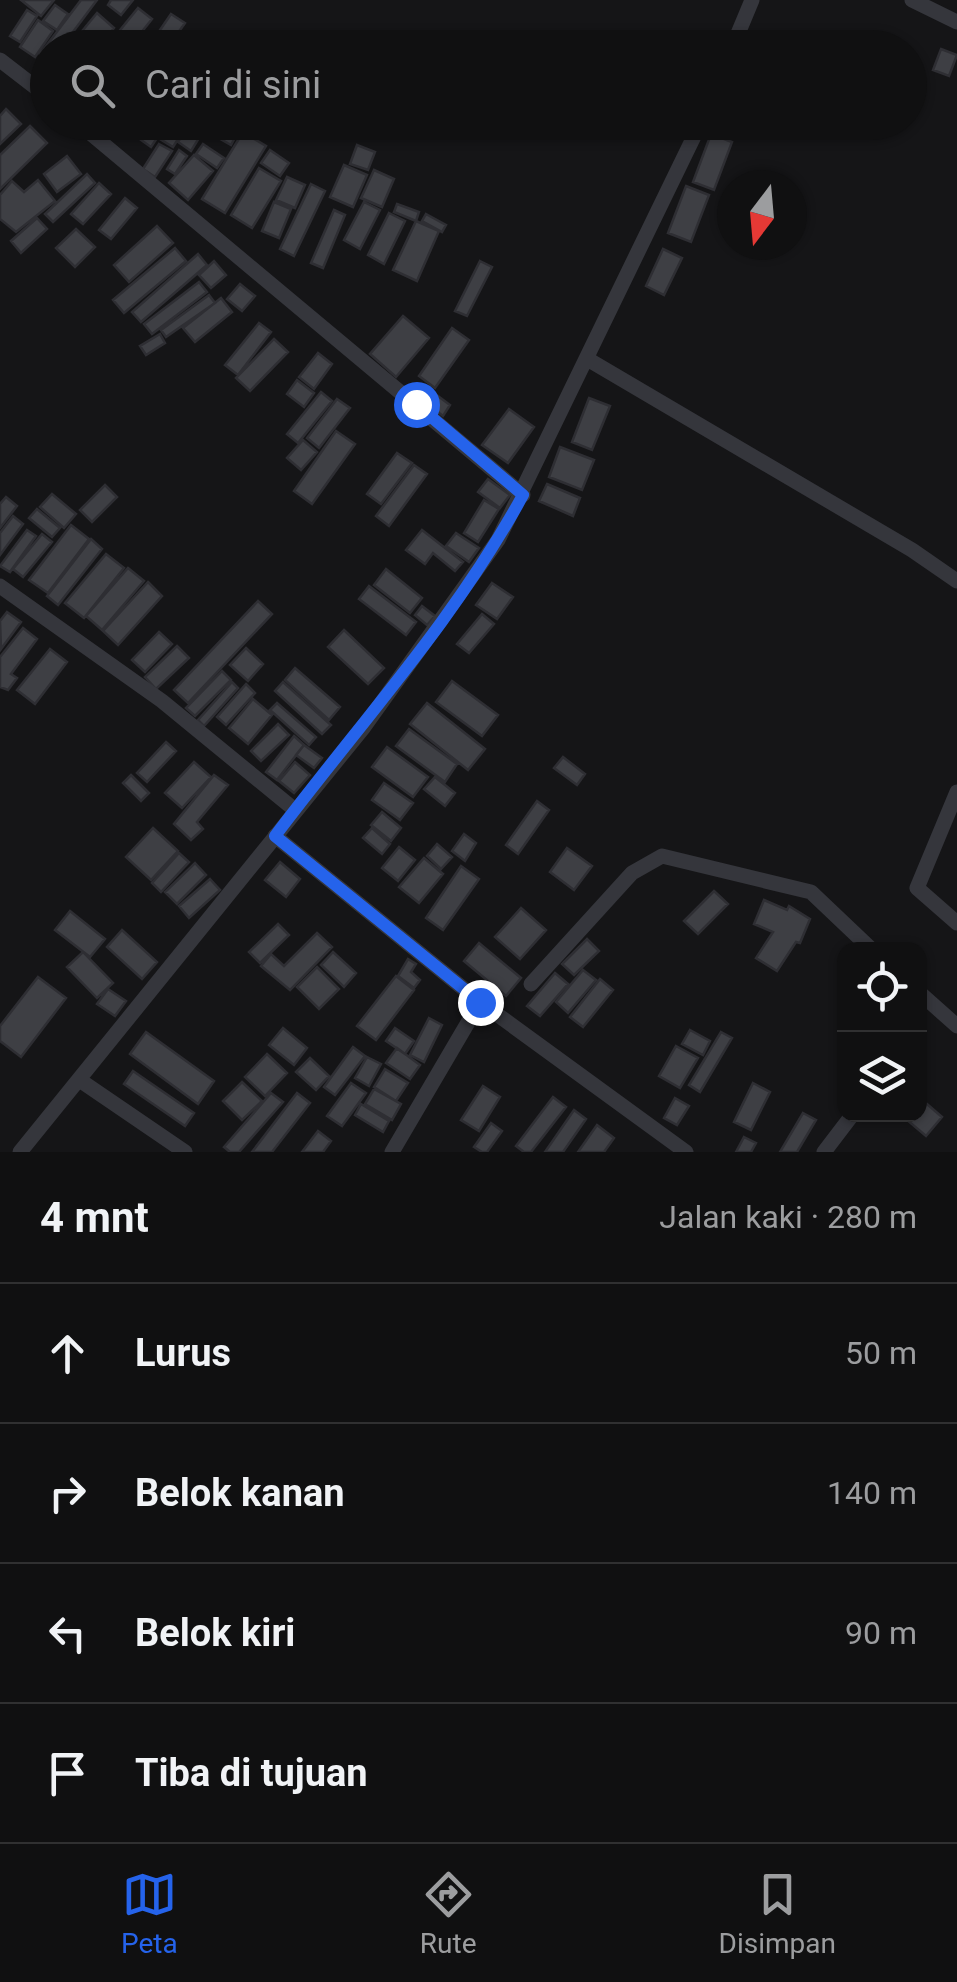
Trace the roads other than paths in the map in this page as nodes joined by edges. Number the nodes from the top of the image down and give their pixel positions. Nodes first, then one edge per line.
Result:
1 (752, 0) edge
2 (912, 0) edge
3 (957, 22) edge
4 (740, 30) edge
5 (0, 60) edge
6 (30, 83) edge
7 (99, 140) edge
8 (692, 140) edge
9 (589, 360) junction
10 (523, 495) junction
11 (957, 581) edge
12 (0, 586) edge
13 (956, 794) edge
14 (295, 810) junction
15 (275, 836) junction
16 (957, 923) edge
17 (863, 942) edge
18 (532, 984) dead end
19 (927, 999) edge
20 (480, 1002) junction
21 (957, 1026) edge
22 (80, 1081) junction
23 (847, 1122) edge
24 (20, 1152) edge
25 (185, 1152) edge
26 (392, 1152) edge
27 (686, 1152) edge
28 (824, 1152) edge

1 - 4 street
2 - 3 street
5 - 6 street
7 - 10 street
8 - 9 street
9 - 10 street
9 - 11 street
10 - 14 street
12 - 14 street
13 - 16 street
14 - 15 street
15 - 20 street
15 - 22 street
17 - 18 street
19 - 21 street
20 - 26 street
20 - 27 street
22 - 24 street
22 - 25 street
23 - 28 street

